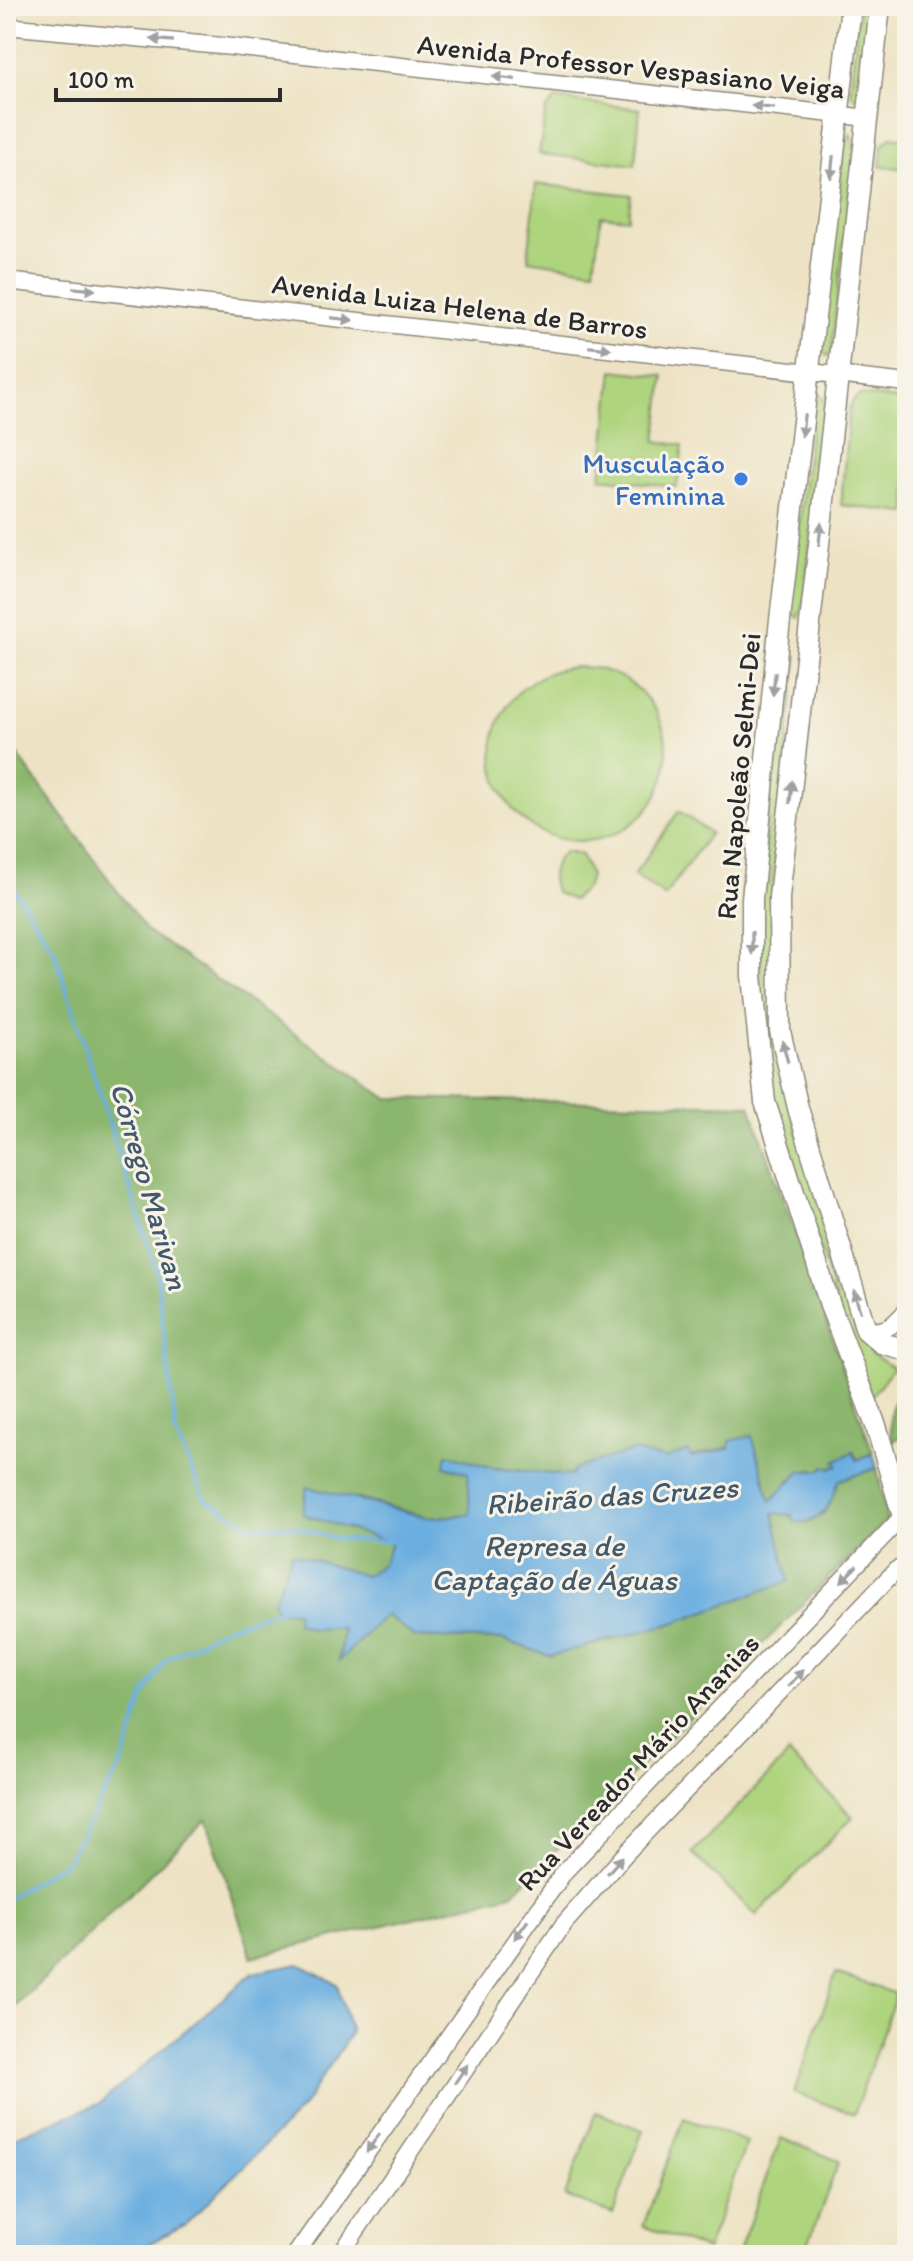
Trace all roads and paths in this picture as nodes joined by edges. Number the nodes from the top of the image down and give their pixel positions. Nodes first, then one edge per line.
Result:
1 (851, 6) edge
2 (880, 6) edge
3 (6, 26) edge
4 (838, 116) junction
5 (868, 118) junction
6 (6, 281) edge
7 (810, 371) junction
8 (837, 375) junction
9 (907, 383) edge
10 (907, 1310) edge
11 (866, 1330) junction
12 (907, 1350) edge
13 (905, 1524) edge
14 (907, 1566) edge
15 (295, 2255) edge
16 (340, 2255) edge

1 - 4 main road, Rua Napoleão Selmi-Dei
2 - 5 main road, Rua Napoleão Selmi-Dei
4 -> 3 street, Avenida Professor Vespasiano Veiga
4 - 5 street, Avenida Professor Vespasiano Veiga
4 -> 7 main road, Rua Napoleão Selmi-Dei
5 - 8 main road, Rua Napoleão Selmi-Dei
6 -> 7 street, Avenida Luiza Helena de Barros
7 - 8 street, Avenida Luiza Helena de Barros
7 -> 13 main road, Rua Napoleão Selmi-Dei
8 - 9 street, Avenida Luiza Helena de Barros
11 -> 8 main road, Rua Napoleão Selmi-Dei
10 - 11 street
11 - 12 main road
13 -> 15 street, Rua Vereador Mário Ananias
16 -> 14 street, Rua Vereador Mário Ananias

